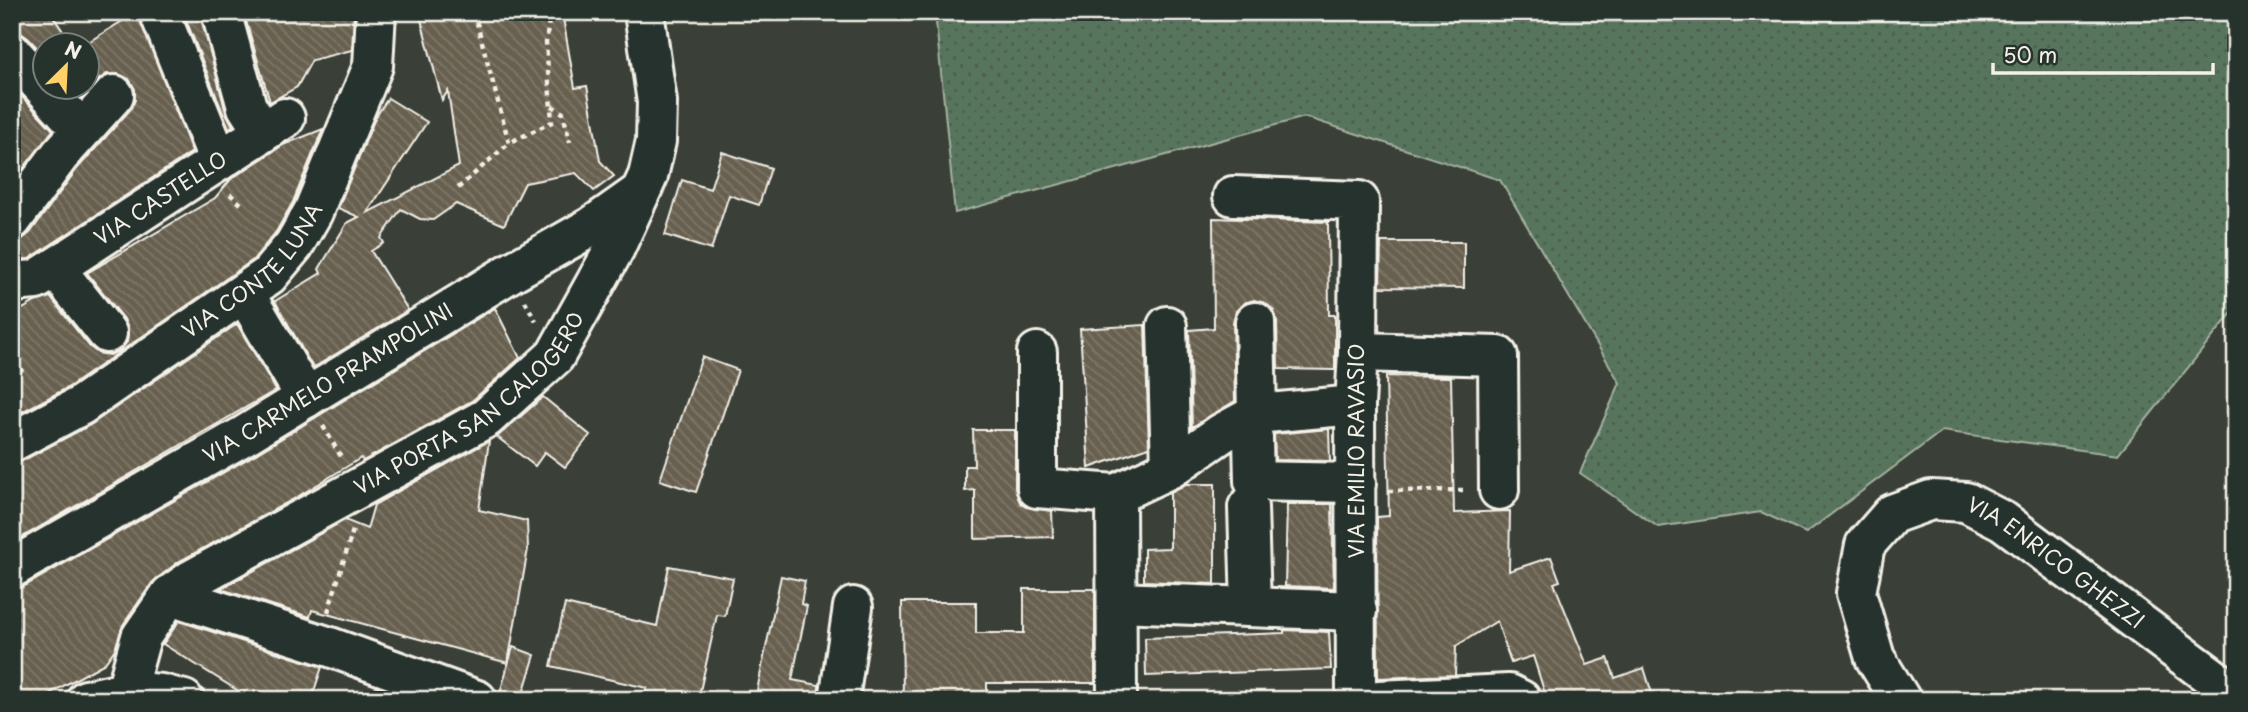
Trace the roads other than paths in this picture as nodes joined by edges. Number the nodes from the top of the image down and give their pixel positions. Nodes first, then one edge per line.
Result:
1 (159, 12) edge
2 (221, 12) edge
3 (376, 12) edge
4 (644, 12) edge
5 (12, 53) edge
6 (114, 95) dead end
7 (82, 130) junction
8 (219, 161) junction
9 (640, 192) junction
10 (1233, 196) dead end
11 (12, 220) edge
12 (34, 277) edge
13 (245, 294) junction
14 (1255, 322) dead end
15 (1167, 326) dead end
16 (107, 333) dead end
17 (1037, 352) dead end
18 (1358, 352) junction
19 (306, 398) junction
20 (1355, 405) junction
21 (1255, 426) junction
22 (12, 442) edge
23 (1171, 468) junction
24 (1356, 483) junction
25 (1499, 490) road end
26 (1116, 494) junction
27 (1248, 507) dead end
28 (12, 568) edge
29 (170, 595) junction
30 (1117, 602) junction
31 (853, 607) dead end
32 (1251, 607) junction
33 (1357, 611) junction
34 (126, 691) junction
35 (2236, 695) edge
36 (477, 699) edge
37 (86, 700) edge
38 (184, 700) edge
39 (839, 700) edge
40 (1117, 700) edge
41 (1356, 700) edge
42 (1379, 700) edge
43 (1521, 700) edge
44 (1901, 700) edge

1 - 8 street
2 - 8 street, VIA CASTELLO
3 - 13 street, VIA CONTE LUNA
4 - 9 street, VIA PORTA SAN CALOGERO
5 - 7 street
6 - 7 street
7 - 11 street
8 - 12 street, VIA CASTELLO
9 - 19 street, VIA CARMELO PRAMPOLINI
9 - 29 street, VIA PORTA SAN CALOGERO
10 - 18 street, VIA EMILIO RAVASIO
12 - 16 street
13 - 19 street
13 - 22 street, VIA CONTE LUNA
14 - 21 street
15 - 23 street
17 - 26 street
18 - 20 street, VIA EMILIO RAVASIO
18 - 25 street
19 - 28 street, VIA CARMELO PRAMPOLINI
20 - 21 street
20 - 24 street, VIA EMILIO RAVASIO
21 - 23 street
21 - 24 street
23 - 26 street
24 - 33 street, VIA EMILIO RAVASIO
26 - 30 street
27 - 32 street
29 - 34 street, VIA PORTA SAN CALOGERO
29 - 36 street
30 - 32 street
30 - 40 street
31 - 39 street
32 - 33 street
33 - 41 street, VIA EMILIO RAVASIO
34 - 37 street
34 - 38 street
35 - 44 street, VIA ENRICO GHEZZI
42 - 43 street

